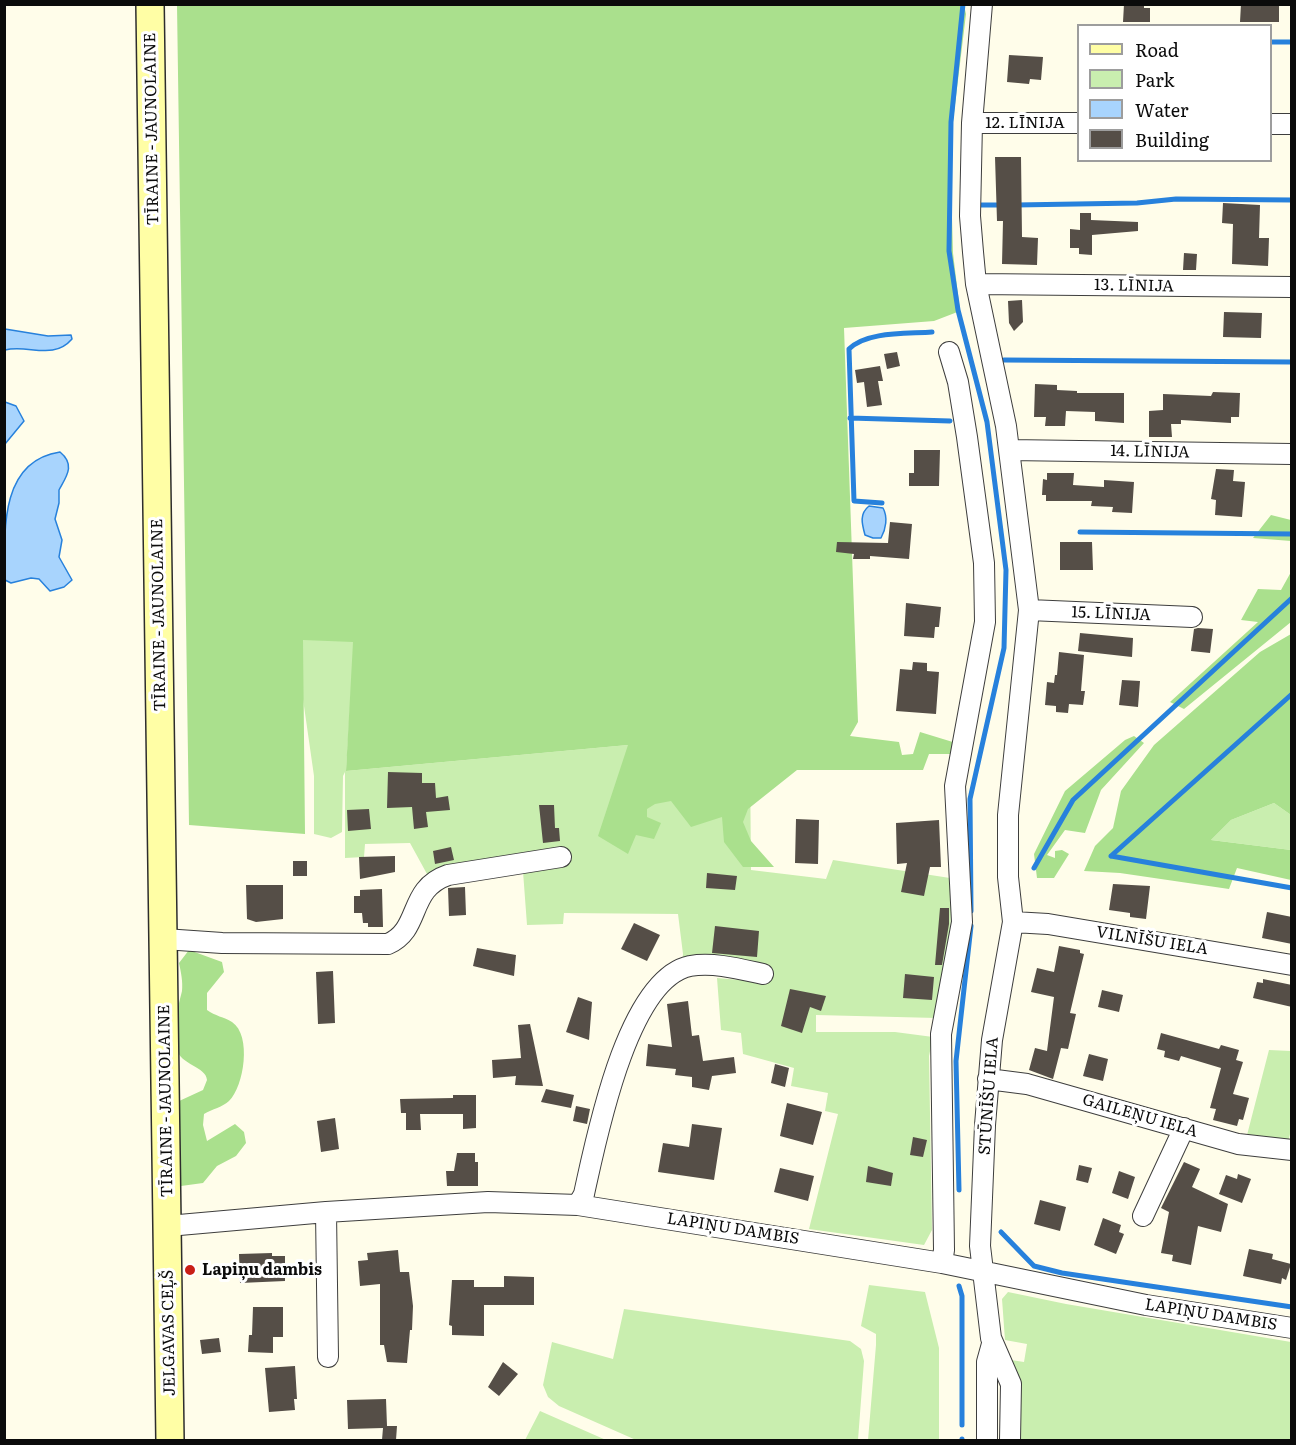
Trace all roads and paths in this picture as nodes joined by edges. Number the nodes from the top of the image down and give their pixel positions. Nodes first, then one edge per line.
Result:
1 (150, 4) edge
2 (982, 4) edge
3 (972, 123) junction
4 (1077, 123) edge
5 (1272, 124) edge
6 (1292, 124) edge
7 (976, 284) junction
8 (1292, 287) edge
9 (949, 352) dead end
10 (1009, 450) junction
11 (1292, 454) edge
12 (1029, 610) junction
13 (1192, 617) dead end
14 (561, 857) dead end
15 (1013, 922) junction
16 (164, 939) junction
17 (1292, 965) edge
18 (762, 974) dead end
19 (988, 1079) junction
20 (1184, 1128) junction
21 (1292, 1150) edge
22 (578, 1205) junction
23 (326, 1212) junction
24 (1143, 1216) dead end
25 (168, 1226) junction
26 (942, 1263) junction
27 (984, 1271) junction
28 (1292, 1328) edge
29 (992, 1344) junction
30 (328, 1357) dead end
31 (170, 1440) edge
32 (987, 1440) edge
33 (1010, 1440) edge

1 - 16 main road, TĪRAINE - JAUNOLAINE
2 - 3 street, STŪNĪŠU IELA
3 - 4 street, 12. LĪNIJA
3 - 7 street, STŪNĪŠU IELA
5 - 6 street
7 - 8 street, 13. LĪNIJA
7 - 10 street, STŪNĪŠU IELA
9 - 26 street
10 - 11 street, 14. LĪNIJA
10 - 12 street, STŪNĪŠU IELA
12 - 13 street, 15. LĪNIJA
12 - 15 street, STŪNĪŠU IELA
14 - 16 street
15 - 17 street, VILNĪŠU IELA
15 - 19 street, STŪNĪŠU IELA
16 - 25 main road, TĪRAINE - JAUNOLAINE
18 - 22 street
19 - 20 street, GAILEŅU IELA
19 - 27 street, STŪNĪŠU IELA
20 - 21 street, GAILEŅU IELA
20 - 24 street
22 - 23 street, LAPIŅU DAMBIS
22 - 26 street, LAPIŅU DAMBIS
23 - 25 street, LAPIŅU DAMBIS
23 - 30 street
25 - 31 main road, JELGAVAS CEĻŠ
26 - 27 street, LAPIŅU DAMBIS
27 - 28 street, LAPIŅU DAMBIS
27 - 29 street, STŪNĪŠU IELA
29 - 32 street
29 - 33 street

